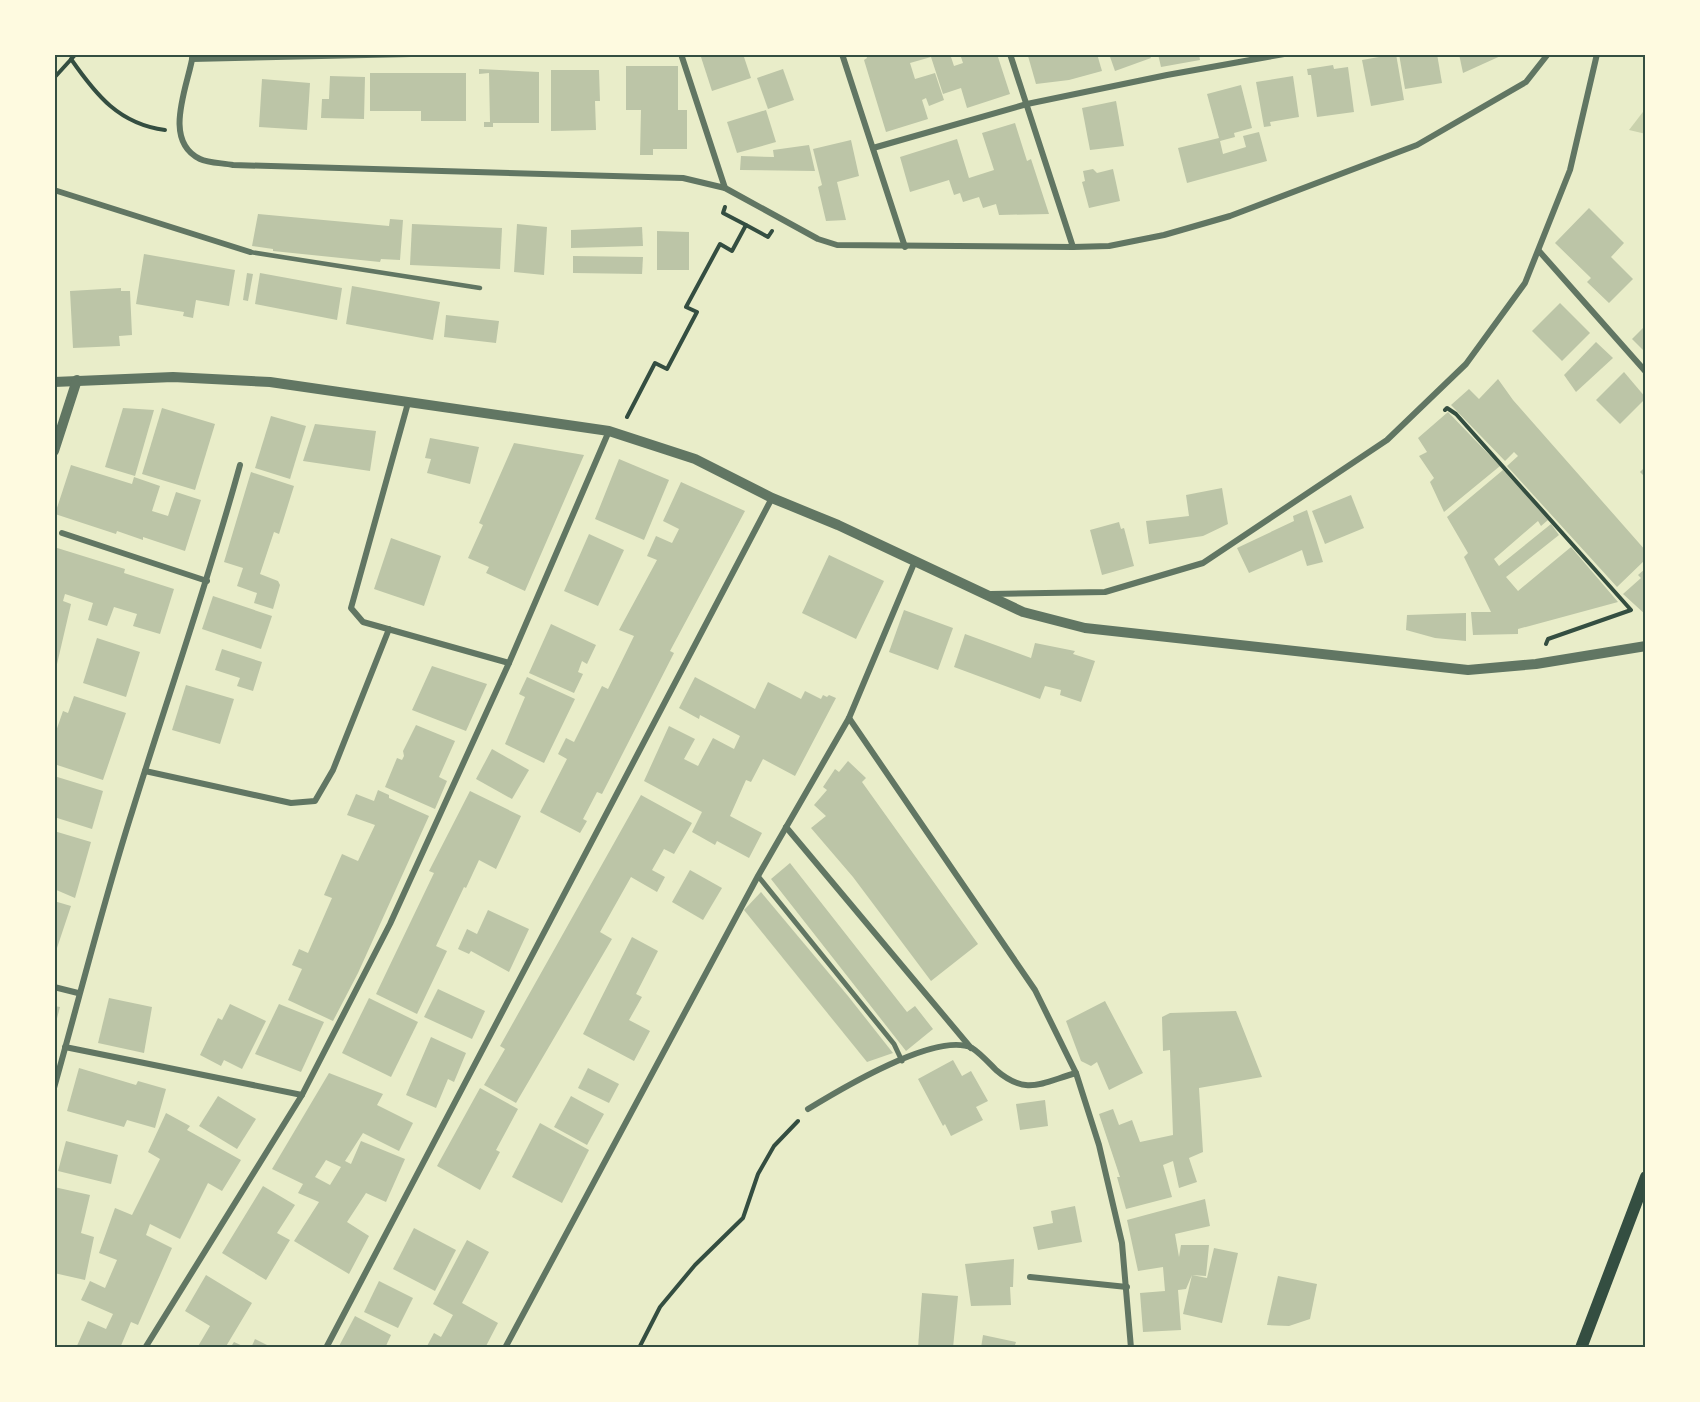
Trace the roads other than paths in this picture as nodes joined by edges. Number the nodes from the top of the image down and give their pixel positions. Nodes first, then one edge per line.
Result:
1 (411, 54) edge
2 (681, 54) edge
3 (842, 54) edge
4 (1010, 54) edge
5 (1284, 54) edge
6 (1548, 54) edge
7 (1597, 54) edge
8 (192, 56) edge
9 (1026, 104) junction
10 (873, 148) junction
11 (725, 188) junction
12 (54, 190) edge
13 (905, 247) junction
14 (1072, 247) junction
15 (1539, 251) junction
16 (250, 252) joint
17 (480, 288) dead end
18 (1646, 372) edge
19 (76, 380) junction
20 (54, 382) edge
21 (408, 402) junction
22 (613, 432) junction
23 (54, 451) edge
24 (240, 465) dead end
25 (772, 498) junction
26 (62, 533) dead end
27 (915, 561) junction
28 (207, 581) junction
29 (988, 594) junction
30 (389, 629) junction
31 (1646, 646) edge
32 (509, 663) junction
33 (849, 718) junction
34 (145, 771) junction
35 (786, 827) junction
36 (758, 876) junction
37 (54, 987) edge
38 (78, 993) junction
39 (65, 1047) junction
40 (971, 1048) junction
41 (902, 1061) junction
42 (1076, 1073) junction
43 (54, 1088) edge
44 (302, 1095) junction
45 (808, 1109) road end
46 (1646, 1177) edge
47 (1030, 1277) dead end
48 (1127, 1287) junction
49 (145, 1348) edge
50 (326, 1348) edge
51 (505, 1348) edge
52 (1131, 1348) edge
53 (1581, 1348) edge

1 - 8 street
2 - 11 street
3 - 10 street
4 - 9 street
5 - 9 street
6 - 14 street
7 - 15 street
8 - 11 street
9 - 10 street
9 - 14 street
10 - 13 street
11 - 13 street
12 - 16 street
13 - 14 street
15 - 18 street
15 - 29 street
16 - 17 lane
19 - 20 street
19 - 21 street
19 - 23 street
21 - 22 street
21 - 30 street
22 - 25 street
22 - 32 street
24 - 28 street
25 - 27 street
25 - 50 street
26 - 28 street
27 - 29 street
27 - 33 street
28 - 34 street
29 - 31 street
30 - 32 street
30 - 34 street
32 - 44 street
33 - 35 street
33 - 42 street
34 - 38 street
35 - 36 street
35 - 40 street
36 - 41 street
36 - 51 street
37 - 38 street
38 - 39 street
39 - 43 street
39 - 44 street
40 - 41 street
40 - 42 street
41 - 45 street
42 - 48 street
44 - 49 street
46 - 53 main road
47 - 48 street
48 - 52 street

